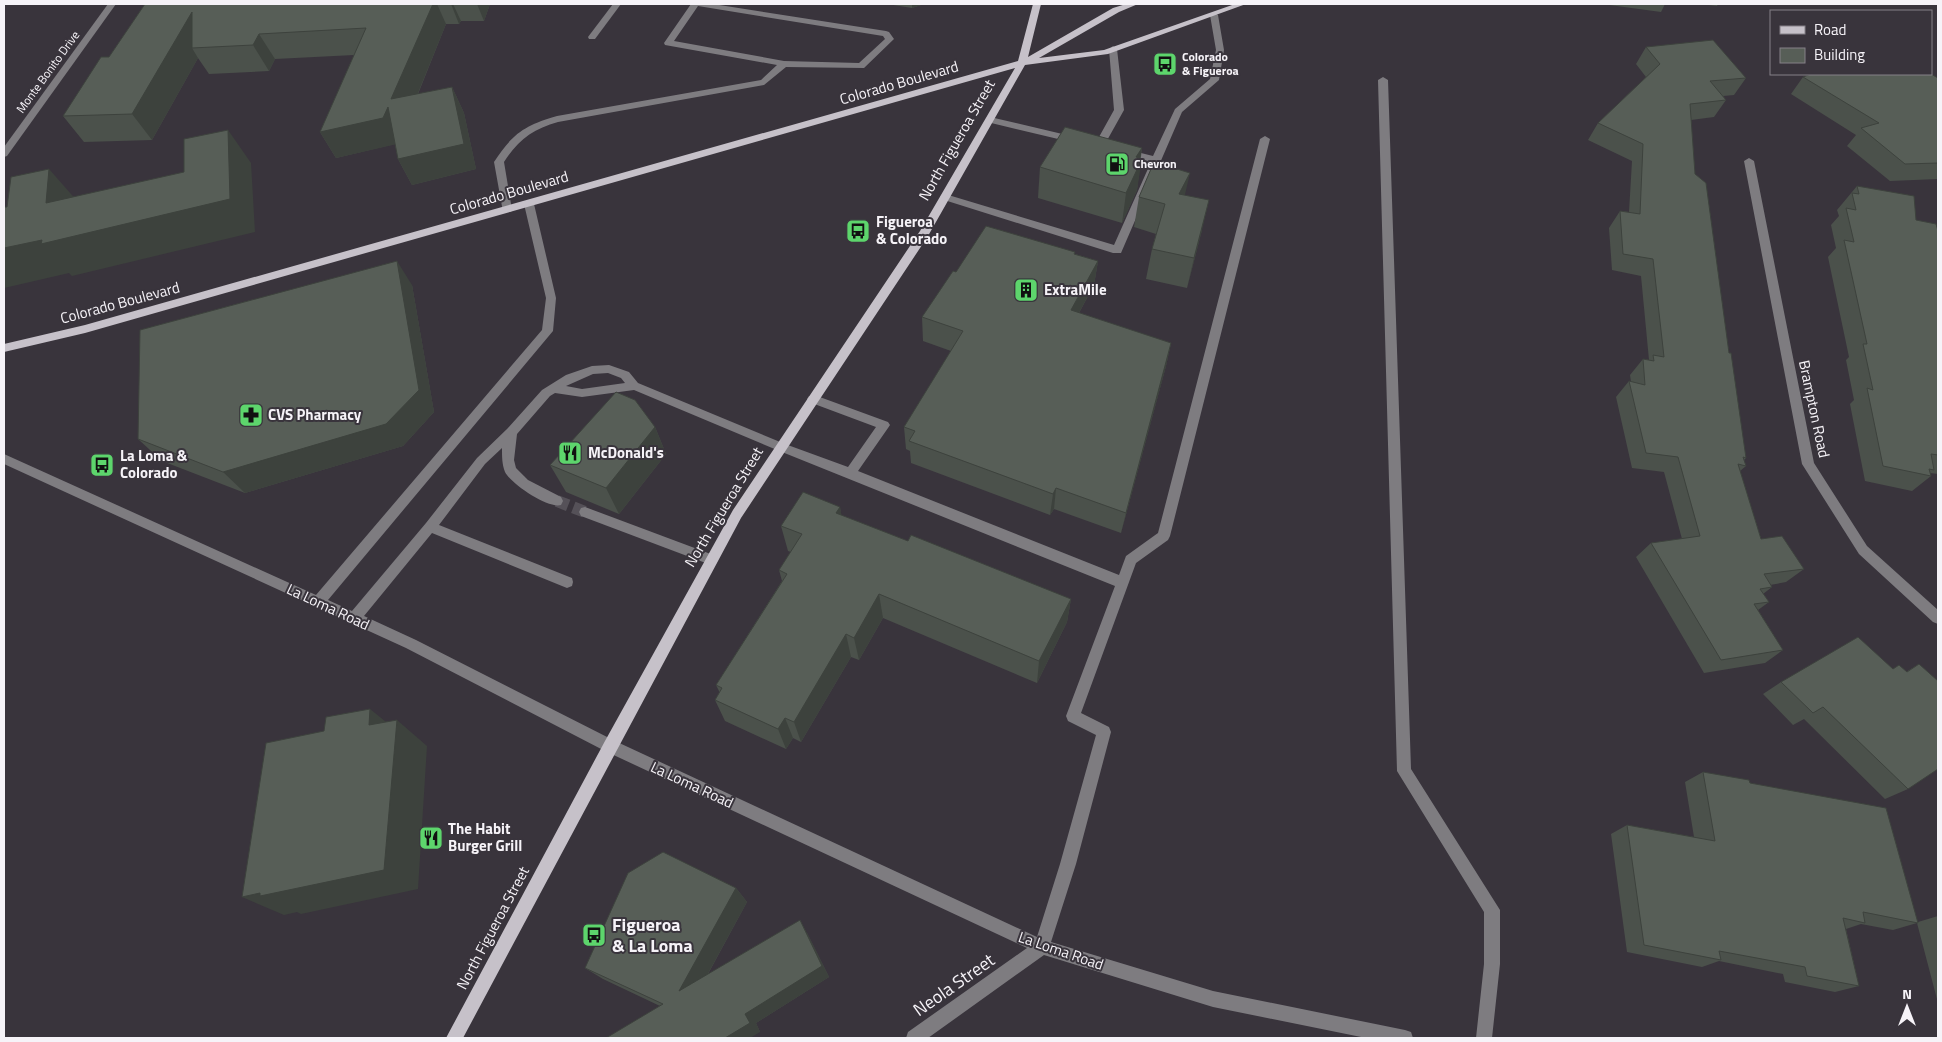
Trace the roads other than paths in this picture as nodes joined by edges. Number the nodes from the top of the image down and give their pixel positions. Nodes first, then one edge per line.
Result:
1 (112, 4) edge
2 (617, 4) edge
3 (695, 4) edge
4 (699, 4) edge
5 (1037, 4) edge
6 (1134, 4) edge
7 (1242, 4) edge
8 (1214, 15) junction
9 (592, 37) dead end
10 (1113, 49) junction
11 (1022, 63) junction
12 (784, 64) junction
13 (1383, 80) dead end
14 (990, 120) junction
15 (1266, 138) dead end
16 (1090, 144) junction
17 (4, 154) edge
18 (1157, 160) junction
19 (1749, 160) dead end
20 (944, 197) junction
21 (529, 204) junction
22 (507, 210) junction
23 (4, 348) edge
24 (634, 386) junction
25 (553, 388) junction
26 (813, 399) junction
27 (511, 432) junction
28 (781, 447) junction
29 (4, 458) edge
30 (850, 474) junction
31 (557, 501) tunnel mouth
32 (585, 512) tunnel mouth
33 (430, 527) junction
34 (711, 560) junction
35 (567, 582) dead end
36 (1123, 583) junction
37 (318, 602) junction
38 (1938, 618) edge
39 (353, 619) junction
40 (610, 746) junction
41 (1042, 947) junction
42 (454, 1038) edge
43 (914, 1038) edge
44 (1405, 1038) edge
45 (1484, 1038) edge

1 - 17 street, Monte Bonito Drive
2 - 9 street
3 - 12 street
4 - 12 street
5 - 11 main road, North Figueroa Street
6 - 11 main road, Colorado Boulevard
7 - 8 main road, Colorado Boulevard
8 - 10 main road, Colorado Boulevard
8 - 18 street
10 - 11 main road, Colorado Boulevard
10 - 16 street
11 - 14 main road, North Figueroa Street
11 - 21 main road, Colorado Boulevard
12 - 22 street
13 - 45 street
14 - 16 street
14 - 20 main road, North Figueroa Street
15 - 36 street
16 - 18 street
18 - 20 street
19 - 38 street, Brampton Road
20 - 26 main road, North Figueroa Street
21 - 22 main road, Colorado Boulevard
21 - 37 street
22 - 23 main road, Colorado Boulevard
24 - 25 street
24 - 25 street
24 - 28 street
25 - 27 street
26 - 28 main road, North Figueroa Street
26 - 30 street
27 - 31 street
27 - 33 street
28 - 30 street
28 - 34 main road, North Figueroa Street
29 - 37 street, La Loma Road
30 - 36 street
32 - 34 street
33 - 35 street
33 - 39 street
34 - 40 main road, North Figueroa Street
36 - 41 street
37 - 39 street, La Loma Road
39 - 40 street, La Loma Road
40 - 41 street, La Loma Road
40 - 42 main road, North Figueroa Street
41 - 43 street, Neola Street
41 - 44 street, La Loma Road

